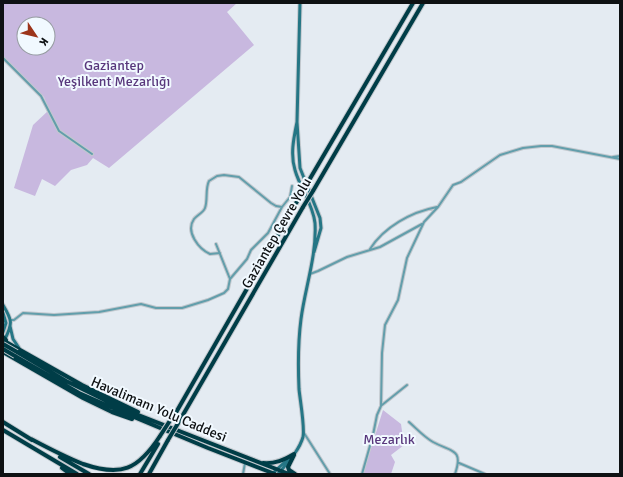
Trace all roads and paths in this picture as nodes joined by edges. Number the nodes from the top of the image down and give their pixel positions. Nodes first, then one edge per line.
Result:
1 (300, 3) edge
2 (413, 3) edge
3 (423, 3) edge
4 (3, 58) edge
5 (297, 122) junction
6 (92, 154) dead end
7 (620, 156) edge
8 (612, 157) junction
9 (620, 159) edge
10 (292, 186) dead end
11 (282, 207) junction
12 (438, 207) junction
13 (423, 223) junction
14 (216, 244) dead end
15 (370, 249) junction
16 (220, 253) junction
17 (312, 262) junction
18 (309, 274) junction
19 (230, 279) junction
20 (3, 305) edge
21 (3, 313) edge
22 (10, 320) junction
23 (10, 325) junction
24 (3, 332) edge
25 (4, 340) edge
26 (3, 350) edge
27 (18, 352) junction
28 (407, 384) dead end
29 (381, 406) junction
30 (142, 421) junction
31 (3, 422) edge
32 (409, 422) dead end
33 (3, 430) edge
34 (304, 432) junction
35 (161, 436) junction
36 (31, 439) junction
37 (27, 445) junction
38 (294, 454) junction
39 (257, 462) junction
40 (245, 463) junction
41 (459, 463) junction
42 (277, 472) edge
43 (70, 474) edge
44 (77, 474) edge
45 (89, 474) edge
46 (140, 474) edge
47 (149, 474) edge
48 (243, 474) edge
49 (289, 474) edge
50 (294, 474) edge
51 (330, 474) edge
52 (362, 474) edge
53 (455, 474) edge
54 (485, 474) edge

1 - 5 street
2 - 35 highway, Gaziantep Çevre Yolu, bridge
3 - 47 highway, Gaziantep Çevre Yolu, bridge
4 - 6 street
5 - 17 street
5 - 17 street
7 - 8 street
8 - 9 street
8 - 12 street
10 - 11 street
11 - 16 street
11 - 19 street
12 - 13 street
12 - 15 street
13 - 15 street
13 - 29 street
14 - 16 street
15 - 18 street
16 - 19 street
17 - 18 street
18 - 34 street
19 - 22 street
20 - 22 street
21 - 24 street
22 - 23 street
23 - 25 street
23 - 27 street
25 - 26 highway
25 - 27 highway, Havalimanı Yolu Caddesi, bridge
26 - 27 highway, Havalimanı Yolu Caddesi, bridge
26 - 30 highway
27 - 30 highway, Havalimanı Yolu Caddesi
27 - 39 highway, Havalimanı Yolu Caddesi
28 - 29 street
29 - 52 street
30 - 40 highway, Havalimanı Yolu Caddesi
31 - 36 highway
32 - 41 street
33 - 37 highway
34 - 38 street
34 - 51 street
35 - 36 highway
35 - 46 highway, Gaziantep Çevre Yolu
36 - 45 highway
37 - 43 highway
37 - 44 highway
38 - 39 highway
38 - 42 street
38 - 50 highway
39 - 42 highway, Havalimanı Yolu Caddesi
40 - 42 highway, Havalimanı Yolu Caddesi
40 - 48 street
41 - 53 street
41 - 54 street
42 - 49 highway, Havalimanı Yolu Caddesi

